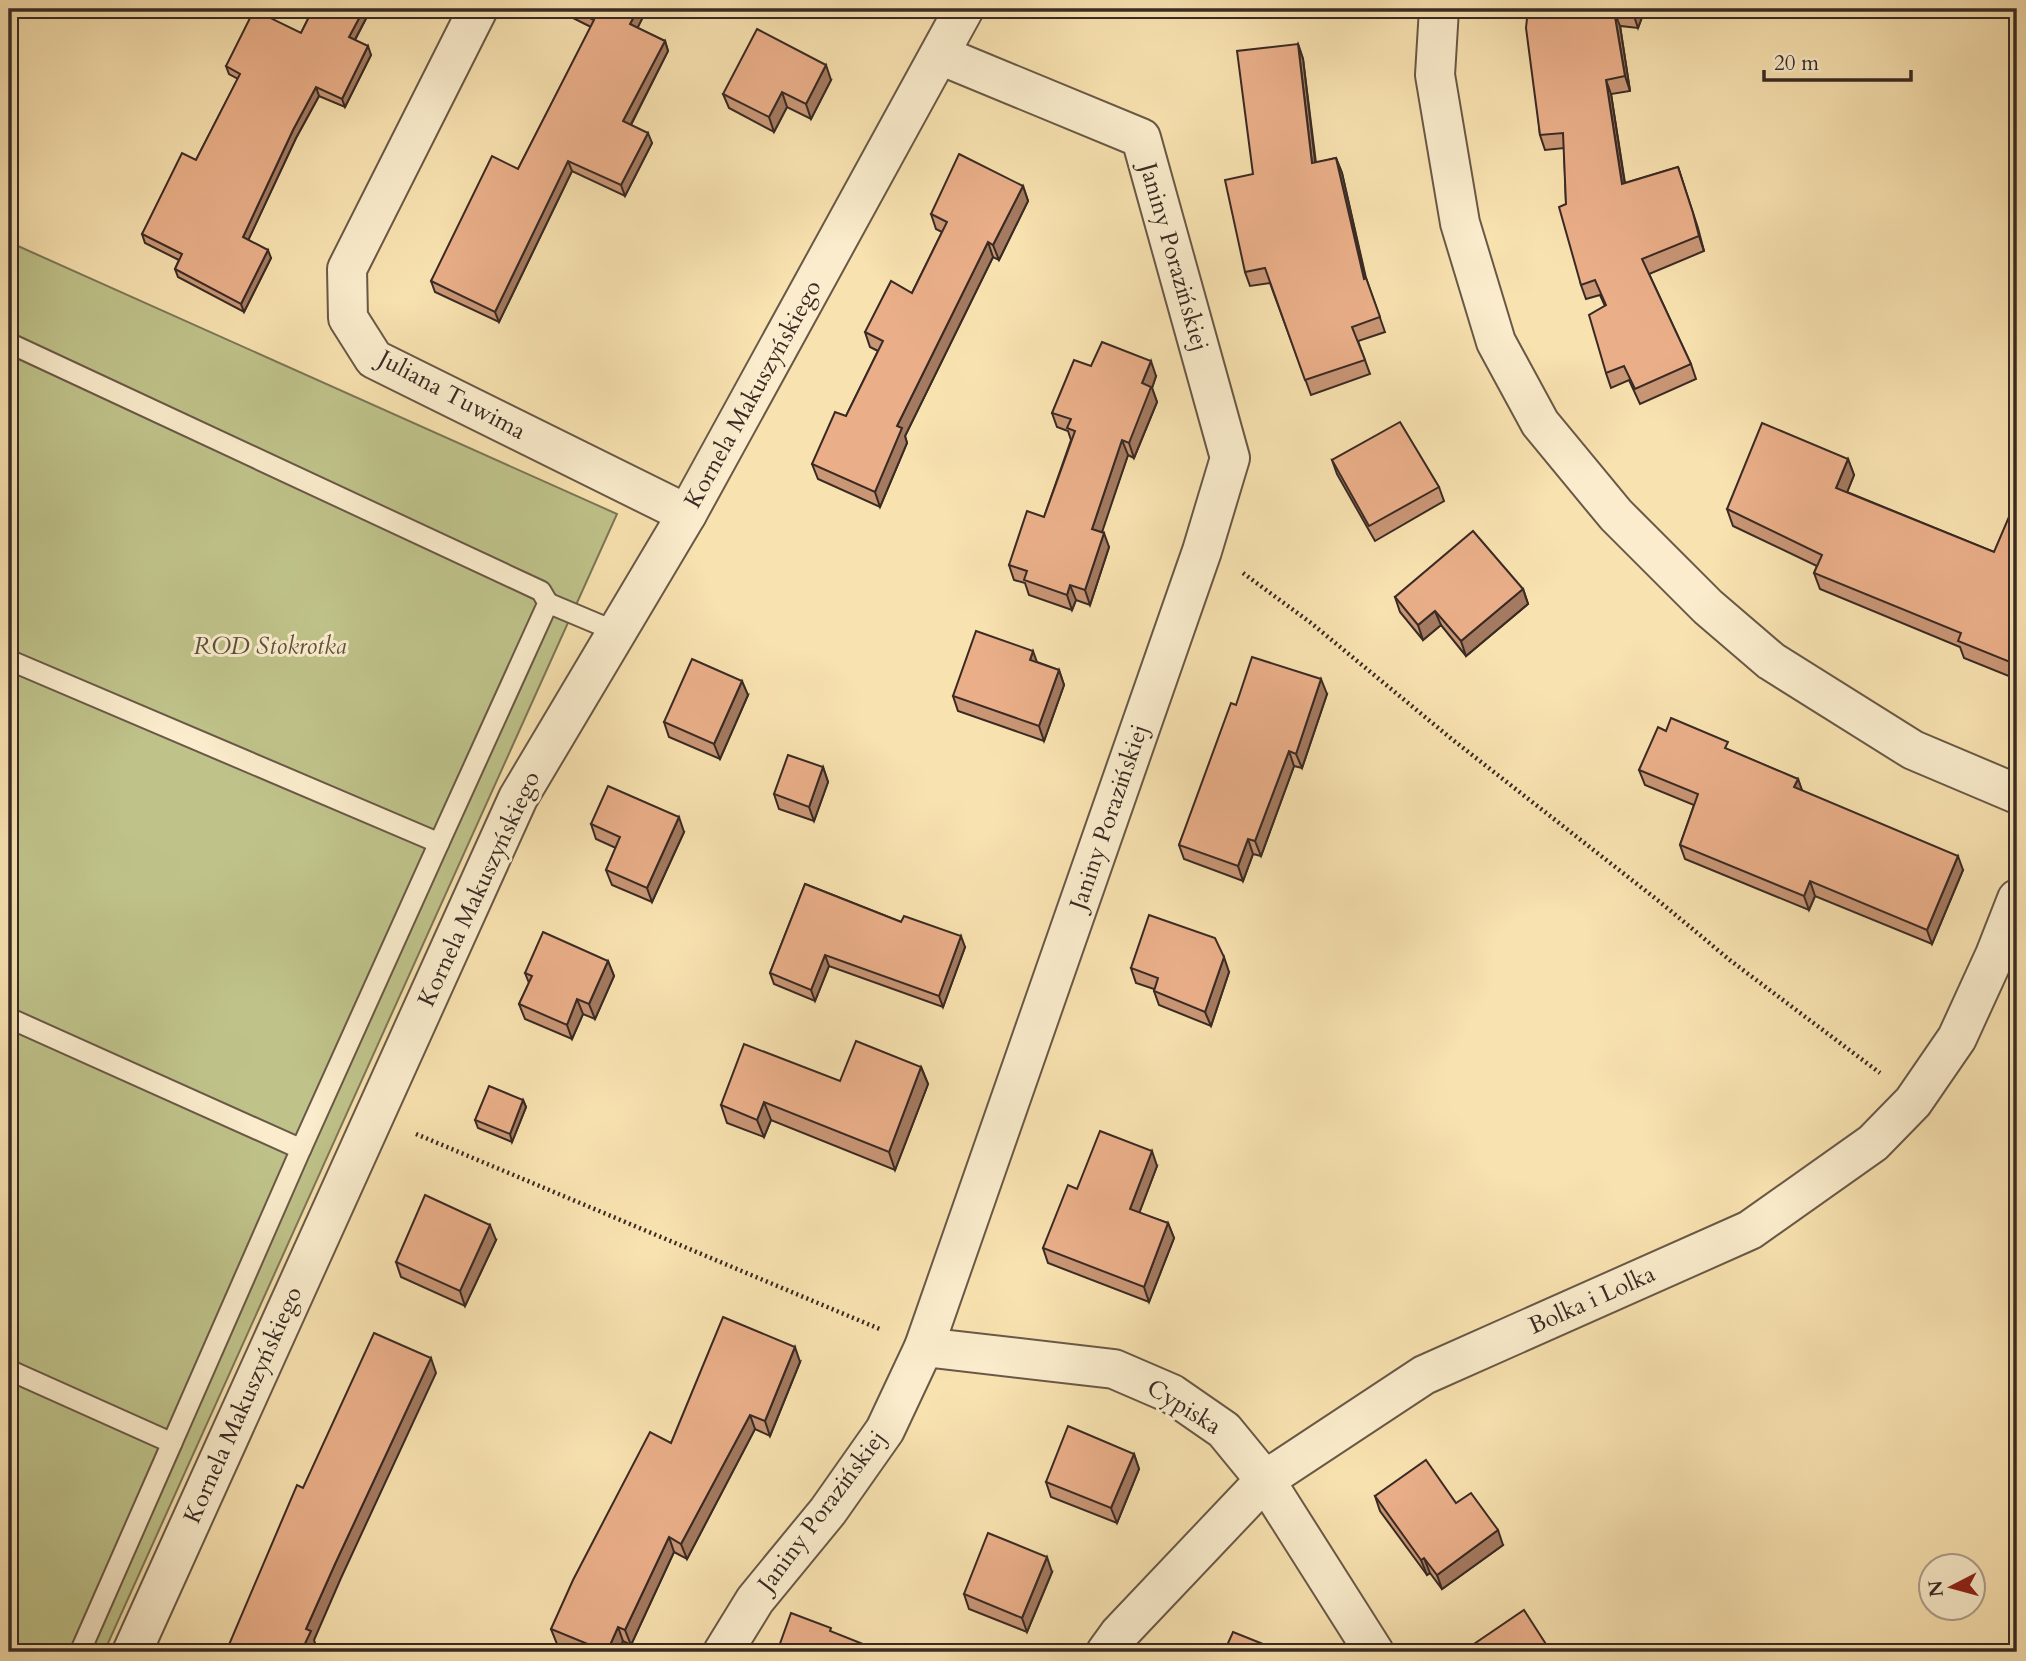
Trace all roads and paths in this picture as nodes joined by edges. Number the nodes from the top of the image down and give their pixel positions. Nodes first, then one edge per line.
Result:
1 (478, 9) edge
2 (964, 9) edge
3 (1439, 9) edge
4 (940, 55) junction
5 (9, 344) edge
6 (688, 514) junction
7 (1202, 551) junction
8 (548, 603) junction
9 (617, 632) junction
10 (9, 660) edge
11 (2017, 794) edge
12 (439, 843) junction
13 (2017, 899) edge
14 (9, 1018) edge
15 (1913, 1102) junction
16 (373, 1116) junction
17 (301, 1149) junction
18 (923, 1347) junction
19 (9, 1370) edge
20 (172, 1443) junction
21 (1265, 1480) junction
22 (80, 1652) edge
23 (132, 1652) edge
24 (723, 1652) edge
25 (1105, 1652) edge
26 (1374, 1652) edge

1 - 6 street, Juliana Tuwima
2 - 4 street, Kornela Makuszyńskiego
3 - 11 street
4 - 6 street, Kornela Makuszyńskiego
4 - 7 street, Janiny Porazińskiej
5 - 8 lane
6 - 9 street, Kornela Makuszyńskiego
7 - 15 path
7 - 18 street, Janiny Porazińskiej
8 - 9 lane
8 - 12 lane
9 - 16 street, Kornela Makuszyńskiego
10 - 12 lane
12 - 17 lane
13 - 15 street, Bolka i Lolka
14 - 17 lane
15 - 21 street, Bolka i Lolka
16 - 18 path
16 - 23 street, Kornela Makuszyńskiego
17 - 20 lane
18 - 21 street, Cypiska
18 - 24 street, Janiny Porazińskiej
19 - 20 lane
20 - 22 lane
21 - 25 street, Bolka i Lolka
21 - 26 street, Cypiska

